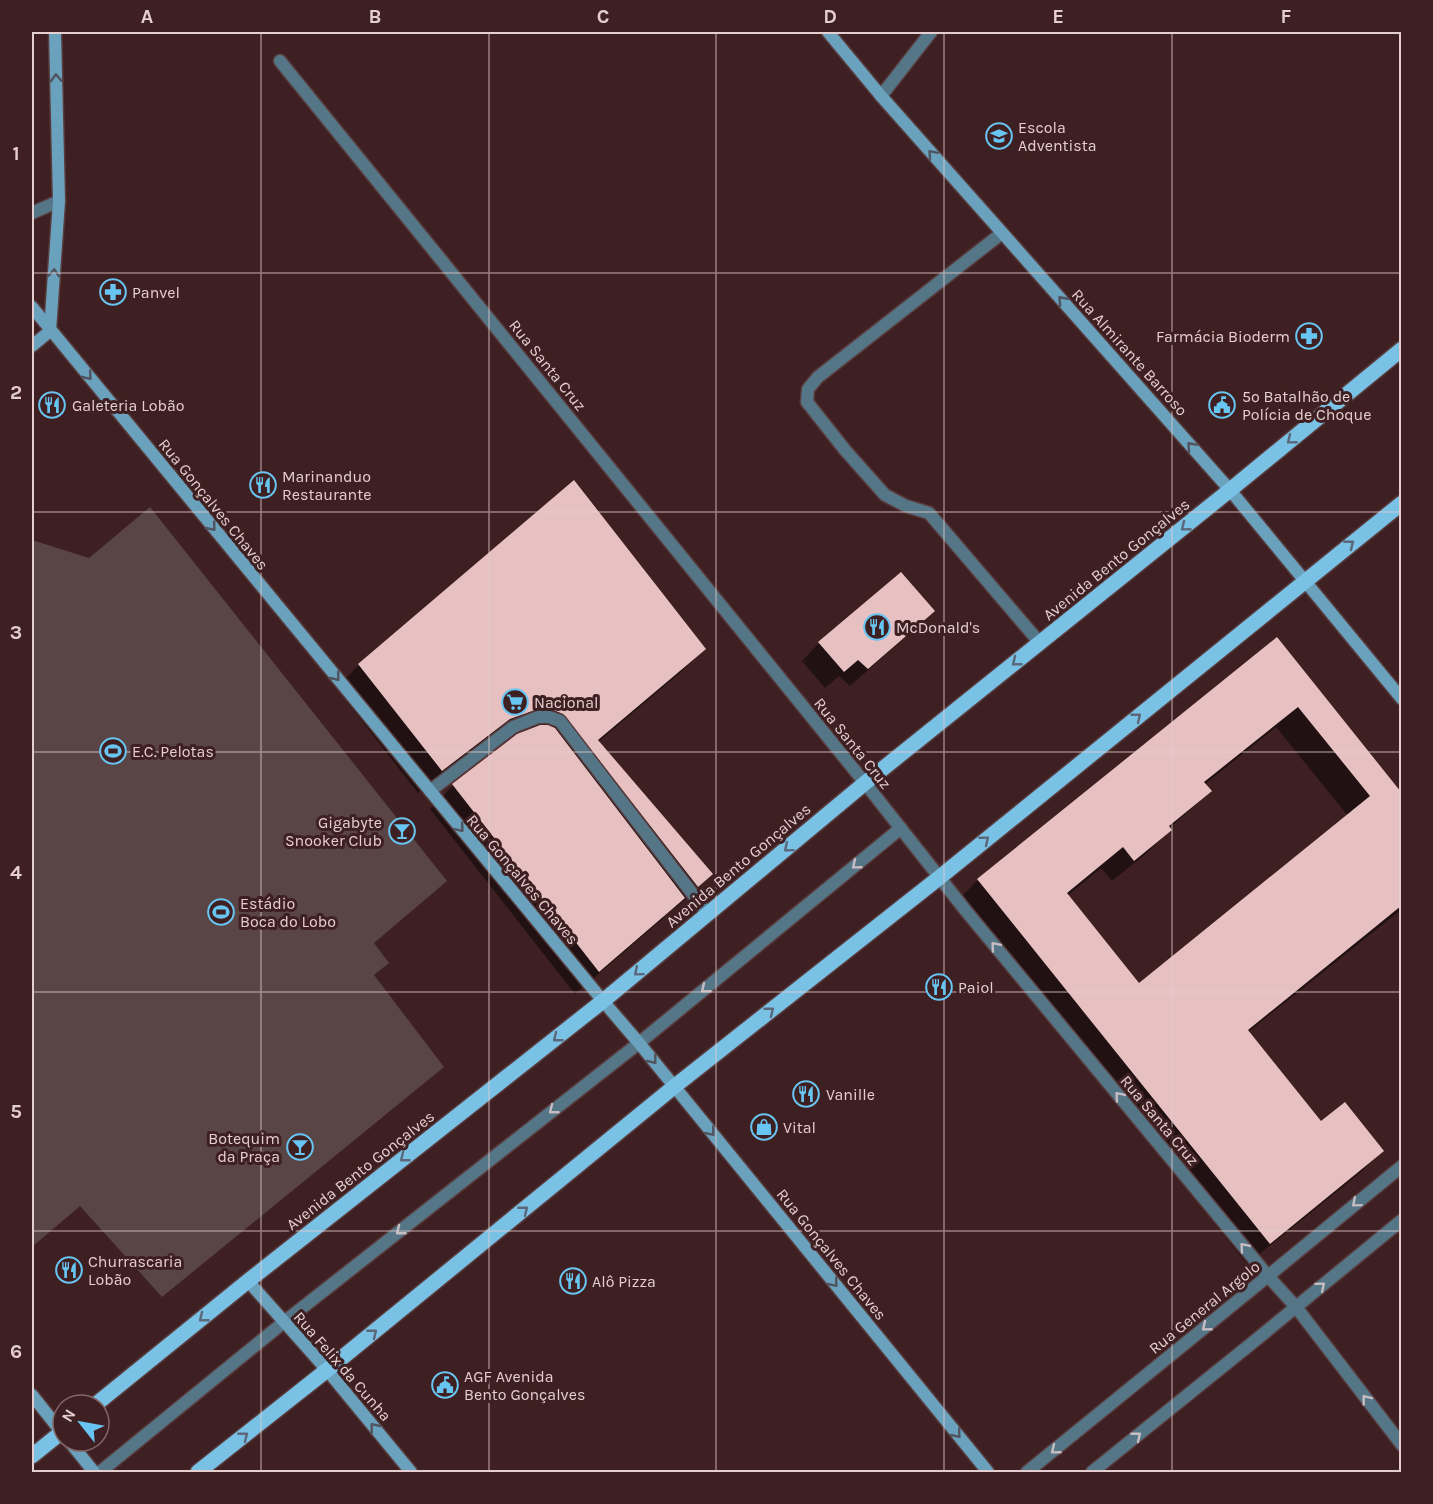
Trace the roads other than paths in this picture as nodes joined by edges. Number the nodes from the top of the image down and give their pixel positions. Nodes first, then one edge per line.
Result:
1 (55, 32) edge
2 (828, 32) edge
3 (931, 32) edge
4 (280, 61) dead end
5 (881, 96) junction
6 (60, 201) junction
7 (32, 213) edge
8 (1002, 233) junction
9 (32, 307) edge
10 (51, 331) junction
11 (32, 346) edge
12 (1401, 349) edge
13 (1230, 490) junction
14 (1401, 503) edge
15 (1305, 581) junction
16 (1040, 643) junction
17 (1401, 699) edge
18 (865, 783) junction
19 (430, 791) junction
20 (902, 828) junction
21 (940, 877) junction
22 (708, 914) junction
23 (603, 1001) junction
24 (639, 1043) junction
25 (675, 1086) junction
26 (1401, 1166) edge
27 (1401, 1220) edge
28 (1268, 1276) junction
29 (248, 1281) junction
30 (1296, 1307) junction
31 (284, 1322) junction
32 (327, 1370) junction
33 (110, 1393) edge
34 (32, 1395) edge
35 (51, 1418) edge
36 (51, 1443) edge
37 (1401, 1445) edge
38 (79, 1453) edge
39 (32, 1456) edge
40 (94, 1473) edge
41 (100, 1473) edge
42 (198, 1473) edge
43 (411, 1473) edge
44 (988, 1473) edge
45 (1027, 1473) edge
46 (1092, 1473) edge

6 -> 1 street
2 - 5 street, Rua Almirante Barroso
3 - 5 street
4 - 18 street, Rua Santa Cruz
8 -> 5 street, Rua Almirante Barroso
6 - 7 street
10 -> 6 street
13 -> 8 street, Rua Almirante Barroso
8 - 16 street
9 - 10 street, Rua Gonçalves Chaves
10 - 11 street
10 -> 19 street, Rua Gonçalves Chaves
12 -> 13 main road, Avenida Bento Gonçalves
13 - 15 street, Rua Almirante Barroso
13 -> 16 main road, Avenida Bento Gonçalves
15 -> 14 main road
15 - 17 street, Rua Almirante Barroso
21 -> 15 main road
16 -> 18 main road, Avenida Bento Gonçalves
18 - 20 street, Rua Santa Cruz
18 -> 22 main road, Avenida Bento Gonçalves
19 - 22 street
19 -> 23 street, Rua Gonçalves Chaves
20 - 21 street, Rua Santa Cruz
20 -> 24 street
25 -> 21 main road
28 -> 21 street, Rua Santa Cruz
22 -> 23 main road, Avenida Bento Gonçalves
23 - 24 street, Rua Gonçalves Chaves
23 -> 29 main road, Avenida Bento Gonçalves
24 -> 25 street, Rua Gonçalves Chaves
24 -> 31 street
32 -> 25 main road
25 -> 44 street, Rua Gonçalves Chaves
26 -> 28 street, Rua General Argolo
30 -> 27 street
28 - 30 street, Rua Santa Cruz
28 -> 45 street, Rua General Argolo
29 - 31 street, Rua Felix da Cunha
29 -> 33 main road, Avenida Bento Gonçalves
37 -> 30 street, Rua Santa Cruz
46 -> 30 street
31 - 32 street, Rua Felix da Cunha
31 - 41 street
42 -> 32 main road
43 -> 32 street, Rua Felix da Cunha
34 - 35 street
36 - 39 main road
38 - 40 street

